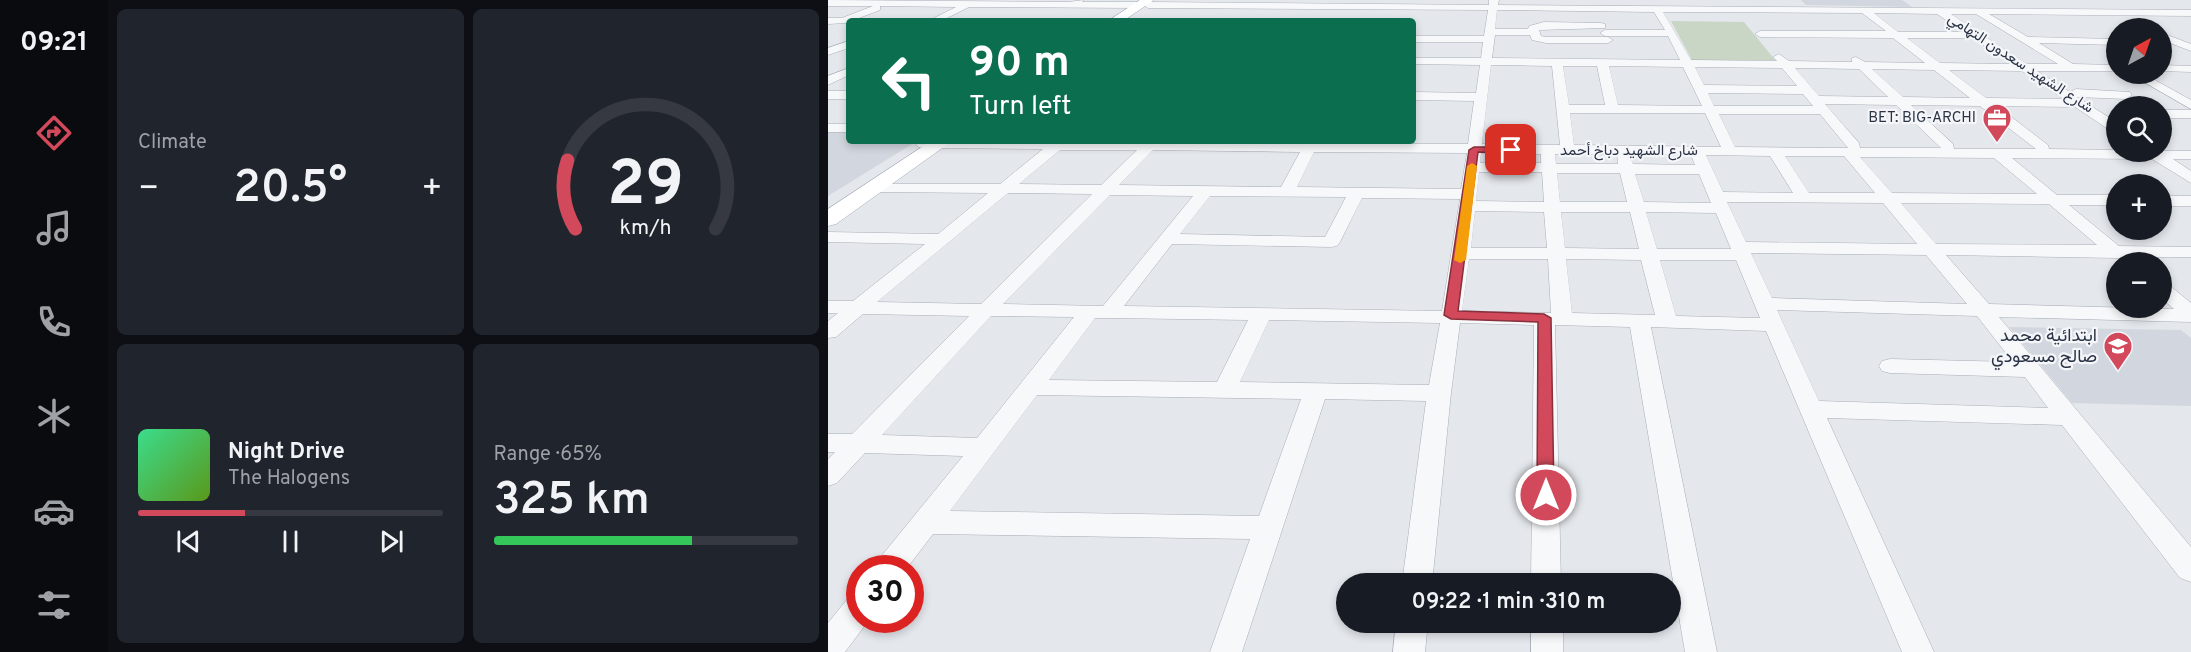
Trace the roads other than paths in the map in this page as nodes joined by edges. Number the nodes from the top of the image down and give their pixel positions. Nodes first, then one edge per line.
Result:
1 (1792, 0) edge
2 (1923, 0) edge
3 (1969, 0) edge
4 (896, 2) edge
5 (1019, 2) edge
6 (2065, 2) dead end
7 (828, 3) edge
8 (965, 3) edge
9 (1077, 3) edge
10 (1148, 3) edge
11 (1227, 3) edge
12 (1043, 4) junction
13 (1413, 4) edge
14 (1494, 4) edge
15 (1558, 4) edge
16 (1735, 4) edge
17 (2191, 4) edge
18 (1590, 6) edge
19 (1649, 6) edge
20 (1284, 7) edge
21 (1372, 7) junction
22 (1940, 7) edge
23 (2104, 7) junction
24 (1802, 9) junction
25 (1864, 10) junction
26 (1981, 11) junction
27 (2025, 11) junction
28 (2050, 11) junction
29 (2075, 12) junction
30 (2148, 12) junction
31 (1214, 13) dead end
32 (2177, 13) junction
33 (2191, 13) edge
34 (1022, 15) dead end
35 (1064, 16) dead end
36 (854, 18) edge
37 (938, 18) edge
38 (1120, 18) edge
39 (1128, 18) edge
40 (1365, 18) edge
41 (2123, 18) edge
42 (828, 21) edge
43 (846, 21) edge
44 (2187, 22) edge
45 (1997, 23) junction
46 (2018, 24) dead end
47 (828, 27) edge
48 (1604, 33) junction
49 (1672, 33) junction
50 (1760, 34) junction
51 (1827, 34) junction
52 (1419, 35) edge
53 (1489, 35) junction
54 (1896, 35) junction
55 (1976, 35) junction
56 (2106, 39) edge
57 (1993, 40) junction
58 (2025, 40) junction
59 (2172, 40) edge
60 (2079, 41) junction
61 (828, 43) edge
62 (2106, 43) edge
63 (2172, 43) edge
64 (2179, 43) junction
65 (2191, 43) edge
66 (846, 44) edge
67 (846, 45) edge
68 (2191, 48) edge
69 (828, 52) edge
70 (2106, 56) edge
71 (1416, 59) edge
72 (1485, 61) junction
73 (1557, 62) junction
74 (1602, 62) junction
75 (1615, 62) junction
76 (1687, 63) junction
77 (1785, 63) junction
78 (1860, 64) junction
79 (1936, 66) junction
80 (2030, 66) junction
81 (828, 67) edge
82 (2070, 67) junction
83 (2106, 68) edge
84 (846, 69) edge
85 (2185, 69) edge
86 (846, 71) edge
87 (2191, 74) edge
88 (2051, 77) junction
89 (828, 81) edge
90 (2153, 84) edge
91 (2113, 86) dead end
92 (2158, 87) junction
93 (1699, 89) junction
94 (2170, 94) junction
95 (2191, 94) edge
96 (828, 95) edge
97 (846, 95) edge
98 (2126, 95) dead end
99 (1416, 96) edge
100 (1480, 97) junction
101 (2079, 98) junction
102 (1816, 100) junction
103 (1900, 101) junction
104 (1983, 102) junction
105 (2191, 105) edge
106 (1562, 109) junction
107 (1612, 109) junction
108 (1709, 110) junction
109 (2106, 112) edge
110 (2172, 114) edge
111 (2191, 114) edge
112 (2106, 120) edge
113 (828, 128) edge
114 (846, 128) edge
115 (930, 144) edge
116 (931, 144) edge
117 (1059, 144) edge
118 (1152, 144) edge
119 (1399, 144) edge
120 (1728, 146) junction
121 (1567, 147) junction
122 (1948, 147) junction
123 (1308, 148) junction
124 (2043, 148) junction
125 (2106, 148) edge
126 (2191, 148) edge
127 (1548, 150) junction
128 (1852, 150) junction
129 (2172, 150) edge
130 (1621, 151) junction
131 (1775, 152) junction
132 (1473, 153) junction
133 (2106, 153) edge
134 (2172, 153) edge
135 (2000, 155) junction
136 (2191, 155) edge
137 (2172, 158) edge
138 (1701, 161) junction
139 (2172, 162) edge
140 (1550, 168) junction
141 (2191, 168) edge
142 (1626, 169) junction
143 (2191, 178) edge
144 (877, 187) junction
145 (1005, 188) junction
146 (1106, 189) junction
147 (1205, 190) junction
148 (1286, 193) junction
149 (1356, 194) junction
150 (1804, 197) junction
151 (1888, 198) junction
152 (1467, 200) junction
153 (2053, 200) junction
154 (2106, 200) edge
155 (2172, 201) edge
156 (2191, 201) edge
157 (1720, 203) junction
158 (828, 206) edge
159 (1553, 208) junction
160 (1638, 208) junction
161 (828, 219) edge
162 (828, 237) edge
163 (942, 239) junction
164 (1166, 239) junction
165 (1930, 249) junction
166 (2114, 250) junction
167 (1740, 251) junction
168 (2116, 252) edge
169 (2191, 252) edge
170 (1461, 253) junction
171 (1557, 253) junction
172 (1650, 254) junction
173 (2172, 298) edge
174 (828, 307) edge
175 (857, 308) junction
176 (985, 310) junction
177 (1983, 310) junction
178 (1099, 312) junction
179 (1769, 314) junction
180 (2191, 314) edge
181 (1262, 315) junction
182 (1451, 315) junction
183 (1553, 319) junction
184 (1639, 321) junction
185 (1666, 321) junction
186 (828, 332) edge
187 (1890, 366) dead end
188 (2031, 370) junction
189 (1031, 387) junction
190 (1225, 390) junction
191 (1316, 391) junction
192 (1439, 393) junction
193 (1811, 409) junction
194 (2068, 417) junction
195 (828, 443) edge
196 (859, 444) junction
197 (984, 447) junction
198 (828, 476) edge
199 (925, 522) junction
200 (1269, 528) junction
201 (900, 555) edge
202 (2191, 569) edge
203 (1418, 573) edge
204 (1546, 573) edge
205 (846, 626) edge
206 (1411, 633) edge
207 (1547, 633) edge
208 (828, 648) edge
209 (1226, 652) edge
210 (1409, 652) edge
211 (1547, 652) edge
212 (1701, 652) edge
213 (1918, 652) edge

1 - 24 street
2 - 22 street, شارع الشهيد سعدون التهامي
3 - 26 street
4 - 7 street
4 - 8 street
4 - 36 street
5 - 8 street
5 - 12 street
6 - 29 street
8 - 37 street
9 - 10 street
9 - 12 street
9 - 35 street
10 - 11 street
10 - 38 main road
10 - 39 main road
11 - 20 street
11 - 31 street
12 - 34 street
13 - 14 street
13 - 21 street
14 - 15 street
14 - 53 street
15 - 18 street
16 - 19 street
16 - 24 street
16 - 50 street
17 - 23 street
18 - 19 street
18 - 48 street
19 - 49 street
20 - 21 street
21 - 40 street
22 - 25 street
22 - 26 street
22 - 55 street, شارع الشهيد سعدون التهامي
22 - 57 street, شارع الشهيد سعدون التهامي
23 - 29 street
23 - 30 street
23 - 41 street
24 - 25 street
24 - 51 street
25 - 54 street
26 - 27 street
26 - 45 street
27 - 28 street
27 - 60 street
28 - 29 street
28 - 56 street
30 - 32 street
30 - 44 street
32 - 33 street
32 - 44 street
42 - 43 street
43 - 47 street
45 - 46 street
45 - 58 street
48 - 49 street
48 - 53 street
48 - 75 street
49 - 76 street
50 - 51 street
50 - 77 street
51 - 54 street
51 - 78 street
52 - 53 street
53 - 72 street
54 - 55 street
54 - 79 street
55 - 80 street, شارع الشهيد سعدون التهامي
57 - 58 street
57 - 80 street, شارع الشهيد سعدون التهامي
58 - 60 street
58 - 82 street
59 - 64 street
60 - 62 street
60 - 70 street
61 - 66 street
63 - 64 street
64 - 65 street
64 - 68 street
67 - 69 street
71 - 72 street
72 - 73 street
72 - 100 street
73 - 74 street
73 - 106 street
74 - 75 street
74 - 107 street
75 - 76 street
76 - 77 street
76 - 93 street
77 - 78 street
77 - 102 street
78 - 79 street
78 - 103 street
79 - 80 street
79 - 104 street
80 - 82 street
80 - 88 street, شارع الشهيد سعدون التهامي
80 - 101 street, شارع الشهيد سعدون التهامي
81 - 84 street
82 - 83 street
82 - 88 street
85 - 87 street
86 - 89 street
88 - 101 street, شارع الشهيد سعدون التهامي
90 - 92 street
91 - 92 street
92 - 94 street
93 - 102 street
93 - 108 street
94 - 95 street
94 - 105 street
96 - 97 street
98 - 101 street
99 - 100 street
100 - 132 street
101 - 104 street
101 - 109 street, شارع الشهيد سعدون التهامي
101 - 112 street, شارع الشهيد سعدون التهامي
102 - 103 street
102 - 108 street
102 - 128 street
103 - 104 street
103 - 122 street
104 - 124 street
106 - 107 street
106 - 121 street
107 - 108 street
108 - 120 street
110 - 111 street
113 - 114 street
115 - 158 main road
116 - 144 main road
117 - 145 street
118 - 123 street, شارع الشهيد دباخ أحمد
118 - 146 street
119 - 132 street, شارع الشهيد دباخ أحمد
120 - 121 street, شارع الشهيد دباخ أحمد
120 - 128 street, شارع الشهيد دباخ أحمد
121 - 127 street, شارع الشهيد دباخ أحمد
121 - 130 street, شارع الشهيد دباخ أحمد
121 - 132 street, شارع الشهيد دباخ أحمد
122 - 124 street, شارع الشهيد دباخ أحمد
122 - 128 street, شارع الشهيد دباخ أحمد
123 - 132 street, شارع الشهيد دباخ أحمد
123 - 148 street
124 - 125 street, شارع الشهيد دباخ أحمد
126 - 129 street, شارع الشهيد دباخ أحمد
127 - 132 street, شارع الشهيد دباخ أحمد
127 - 140 street
128 - 131 street, شارع الشهيد دباخ أحمد
128 - 135 street, شارع الشهيد دباخ أحمد
128 - 151 street
130 - 138 street, شارع الشهيد دباخ أحمد
130 - 142 street
131 - 138 street, شارع الشهيد دباخ أحمد
131 - 150 street
132 - 140 street
132 - 152 street
133 - 135 street, شارع الشهيد دباخ أحمد
134 - 136 street, شارع الشهيد دباخ أحمد
135 - 153 street
137 - 141 street
138 - 142 street
138 - 157 street
139 - 143 street
140 - 142 street
140 - 159 street
142 - 160 street
144 - 145 street
144 - 161 main road
145 - 146 street
145 - 163 street
146 - 147 street
146 - 176 street
147 - 148 street
147 - 164 street
148 - 149 street
149 - 152 street
149 - 164 street
150 - 151 street
150 - 157 street
151 - 153 street
151 - 165 street
152 - 159 street
152 - 170 street
153 - 154 street
153 - 166 street
155 - 156 street
157 - 160 street
157 - 167 street
159 - 160 street
159 - 171 street
160 - 172 street
162 - 163 street
163 - 175 street
164 - 178 street
165 - 166 street
165 - 167 street
165 - 177 street
166 - 168 street
166 - 169 street
167 - 172 street
167 - 179 street
170 - 171 street
170 - 182 street
171 - 172 street
171 - 183 street
172 - 185 street
173 - 180 street
174 - 175 street
175 - 176 street
175 - 186 street
176 - 178 street
176 - 196 street
177 - 179 street
177 - 180 street
177 - 188 street
178 - 181 street
178 - 189 street
179 - 185 street
179 - 193 street
181 - 182 street
181 - 190 street
182 - 183 street
182 - 192 street
183 - 184 street
183 - 204 street
184 - 185 street
184 - 212 street
187 - 188 street
188 - 194 street
189 - 190 street
189 - 197 street
190 - 191 street
191 - 192 street
191 - 200 street
192 - 203 street
193 - 194 street
193 - 213 street
194 - 202 street
195 - 196 street
196 - 197 street
196 - 198 street
197 - 199 street
199 - 200 street
199 - 201 street
200 - 209 street
205 - 208 street
206 - 210 street
207 - 211 street

